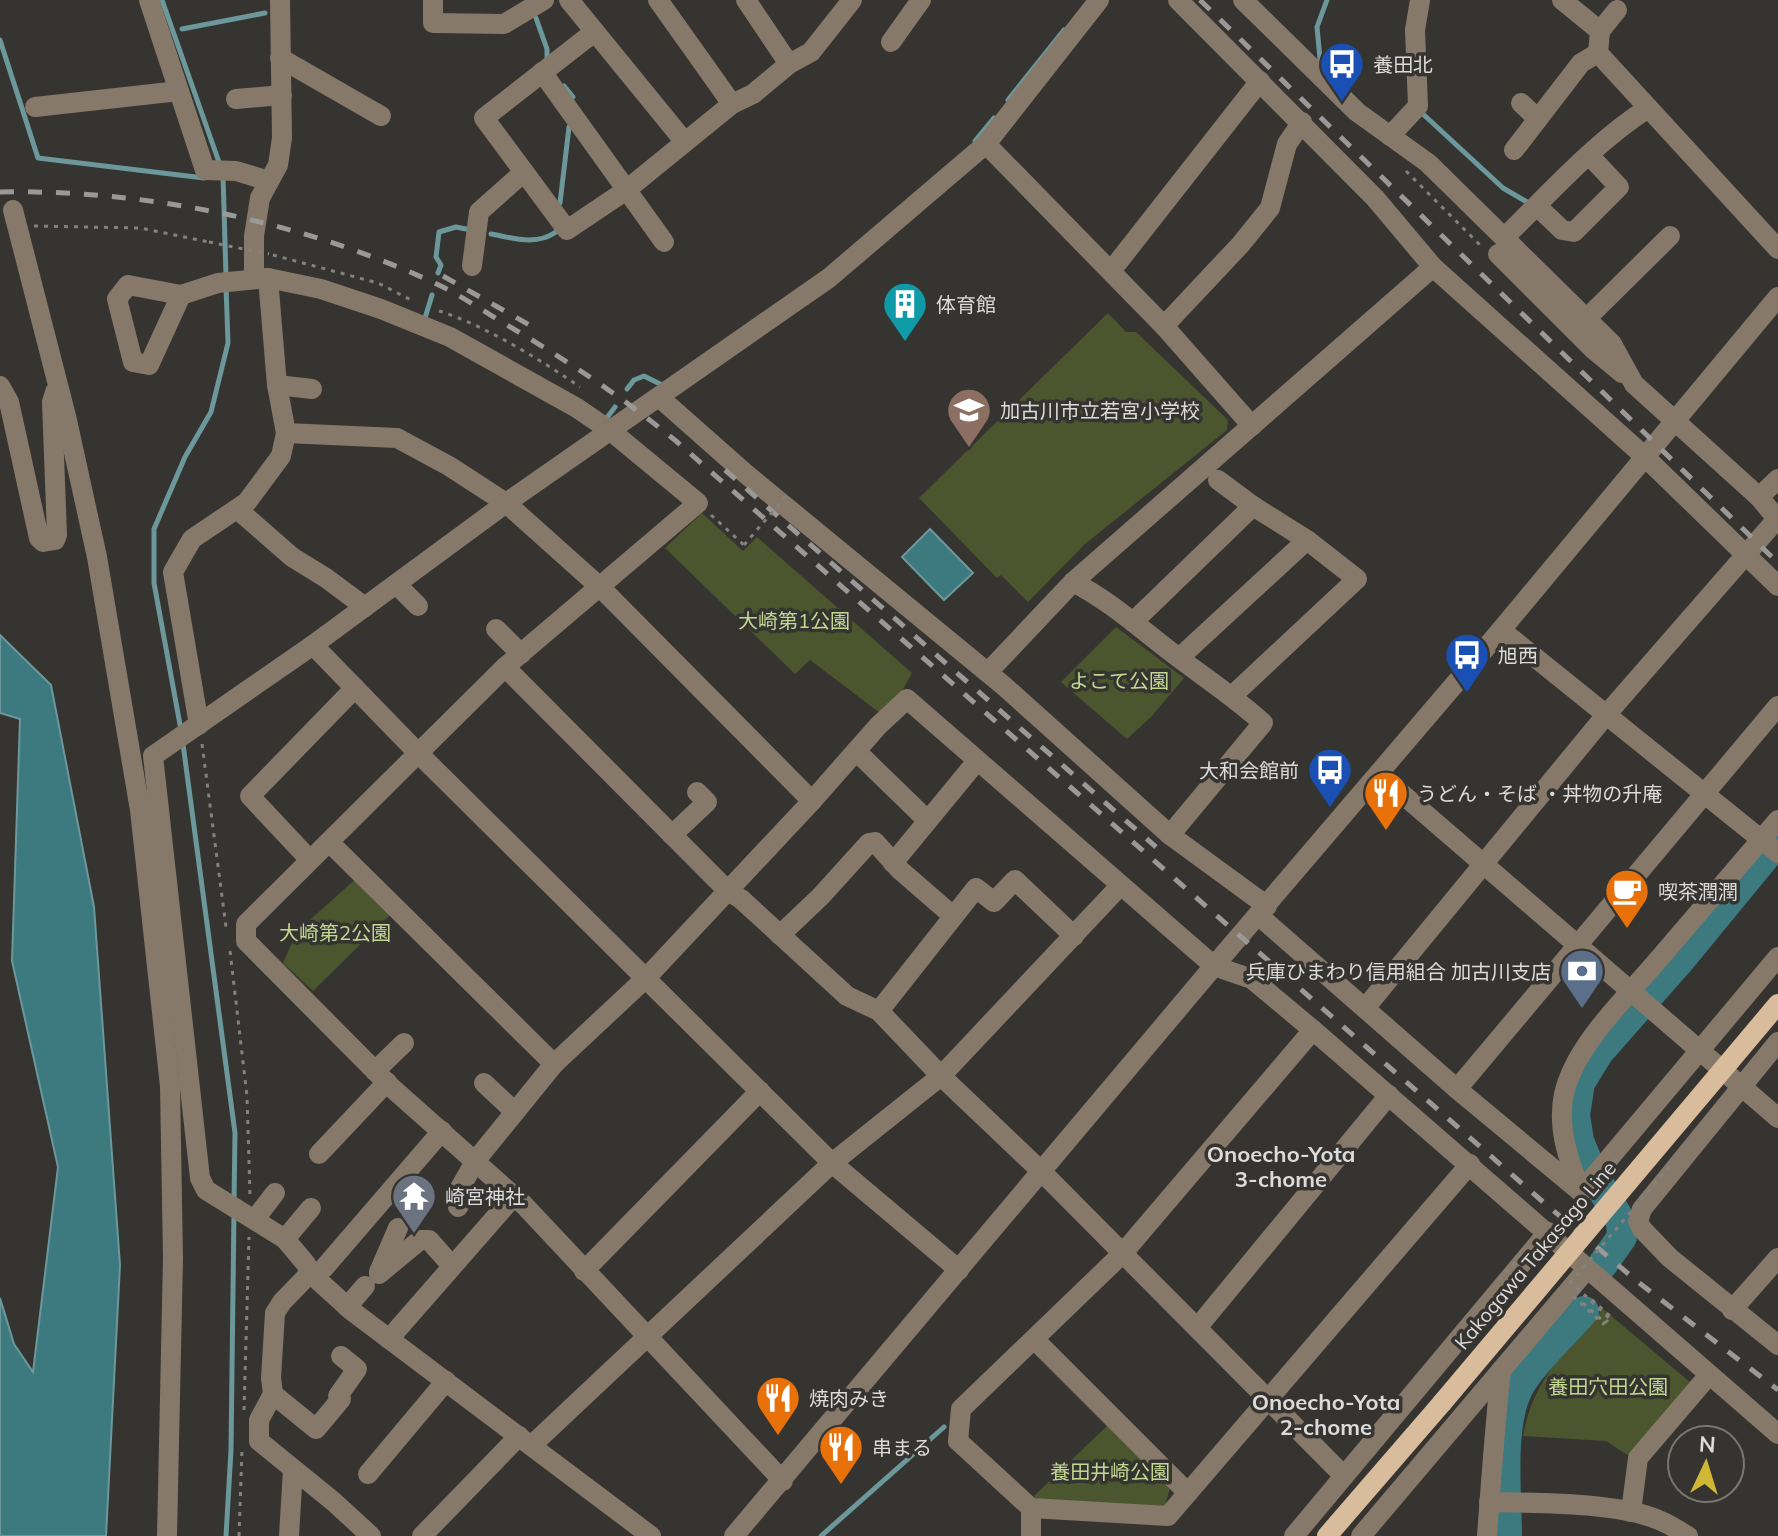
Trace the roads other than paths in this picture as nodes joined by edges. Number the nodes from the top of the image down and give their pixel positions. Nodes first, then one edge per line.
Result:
1 (149, 0) edge
2 (280, 0) edge
3 (433, 0) edge
4 (544, 0) edge
5 (569, 0) edge
6 (658, 0) edge
7 (746, 0) edge
8 (852, 0) edge
9 (1099, 0) edge
10 (1178, 0) edge
11 (1243, 0) edge
12 (1420, 0) edge
13 (1562, 0) edge
14 (913, 3) edge
15 (1617, 10) dead end
16 (1600, 31) junction
17 (593, 33) junction
18 (891, 42) dead end
19 (1598, 53) junction
20 (280, 58) junction
21 (789, 64) junction
22 (542, 72) junction
23 (1260, 81) junction
24 (179, 91) junction
25 (282, 95) junction
26 (236, 99) dead end
27 (45, 100) dead end
28 (1521, 103) dead end
29 (732, 104) junction
30 (1648, 108) junction
31 (381, 116) dead end
32 (1538, 119) junction
33 (1302, 122) junction
34 (1390, 136) junction
35 (684, 141) junction
36 (986, 144) junction
37 (1514, 150) dead end
38 (1589, 155) junction
39 (524, 172) junction
40 (269, 181) junction
41 (625, 191) junction
42 (1537, 206) junction
43 (15, 218) road end
44 (1670, 236) dead end
45 (664, 242) dead end
46 (1501, 246) junction
47 (1778, 249) edge
48 (472, 266) dead end
49 (1433, 267) junction
50 (1111, 271) junction
51 (244, 280) junction
52 (181, 295) dead end
53 (1778, 297) edge
54 (1586, 319) junction
55 (1164, 326) junction
56 (57, 381) junction
57 (1634, 384) junction
58 (277, 385) junction
59 (0, 386) edge
60 (312, 389) dead end
61 (660, 398) junction
62 (1674, 421) junction
63 (1252, 426) junction
64 (612, 432) junction
65 (286, 433) junction
66 (1644, 456) junction
67 (1778, 479) edge
68 (1218, 480) dead end
69 (1759, 497) junction
70 (506, 503) junction
71 (1253, 506) junction
72 (237, 509) junction
73 (1777, 520) edge
74 (1307, 540) junction
75 (1746, 555) junction
76 (1073, 582) junction
77 (396, 584) junction
78 (1778, 586) edge
79 (601, 588) junction
80 (418, 606) dead end
81 (365, 607) junction
82 (1133, 622) junction
83 (496, 629) dead end
84 (1501, 630) junction
85 (313, 645) junction
86 (1179, 658) junction
87 (513, 660) junction
88 (988, 672) junction
89 (355, 688) junction
90 (1233, 695) junction
91 (1778, 706) edge
92 (1606, 715) junction
93 (199, 725) junction
94 (856, 751) junction
95 (418, 753) junction
96 (977, 761) junction
97 (1379, 774) junction
98 (697, 792) dead end
99 (1703, 793) junction
100 (812, 801) junction
101 (927, 820) junction
102 (1778, 820) edge
103 (672, 835) junction
104 (1170, 835) junction
105 (1761, 839) junction
106 (329, 842) junction
107 (1778, 853) edge
108 (310, 860) junction
109 (893, 863) junction
110 (1485, 864) junction
111 (1120, 886) junction
112 (728, 891) junction
113 (1263, 911) junction
114 (953, 916) junction
115 (780, 935) junction
116 (1074, 936) junction
117 (1576, 944) junction
118 (1778, 957) edge
119 (1214, 966) junction
120 (647, 977) junction
121 (1631, 991) junction
122 (1778, 1004) edge
123 (1366, 1007) junction
124 (879, 1011) junction
125 (1313, 1030) junction
126 (1778, 1042) edge
127 (404, 1043) dead end
128 (1700, 1050) junction
129 (554, 1064) junction
130 (381, 1076) junction
131 (941, 1076) junction
132 (484, 1083) dead end
133 (1741, 1086) junction
134 (1457, 1089) junction
135 (760, 1091) junction
136 (1389, 1095) junction
137 (515, 1112) junction
138 (1778, 1118) edge
139 (442, 1131) junction
140 (319, 1154) dead end
141 (476, 1160) junction
142 (832, 1163) junction
143 (1470, 1164) junction
144 (1041, 1171) junction
145 (1581, 1192) junction
146 (275, 1193) dead end
147 (514, 1196) junction
148 (458, 1207) dead end
149 (311, 1208) dead end
150 (252, 1218) junction
151 (398, 1228) dead end
152 (1548, 1232) junction
153 (285, 1239) junction
154 (1123, 1253) junction
155 (1778, 1258) edge
156 (383, 1260) junction
157 (362, 1263) dead end
158 (452, 1266) junction
159 (1587, 1269) junction
160 (959, 1270) junction
161 (584, 1271) junction
162 (311, 1274) junction
163 (365, 1286) dead end
164 (347, 1307) junction
165 (1732, 1310) junction
166 (1197, 1328) junction
167 (645, 1337) junction
168 (389, 1339) junction
169 (1034, 1339) junction
170 (1778, 1345) edge
171 (341, 1356) dead end
172 (1501, 1370) junction
173 (1709, 1375) junction
174 (446, 1381) junction
175 (273, 1394) junction
176 (1269, 1401) junction
177 (1778, 1434) edge
178 (526, 1440) junction
179 (293, 1469) junction
180 (368, 1474) dead end
181 (1344, 1476) junction
182 (783, 1481) junction
183 (1188, 1493) junction
184 (1489, 1502) junction
185 (1031, 1508) junction
186 (1631, 1512) junction
187 (167, 1536) edge
188 (289, 1536) edge
189 (371, 1536) edge
190 (422, 1536) edge
191 (651, 1536) edge
192 (734, 1536) edge
193 (1031, 1536) edge
194 (1294, 1536) edge
195 (1327, 1536) edge
196 (1361, 1536) edge
197 (1487, 1536) edge
198 (1688, 1536) edge

1 - 24 street
2 - 20 street
3 - 4 street
5 - 17 street
6 - 29 street
7 - 21 street
8 - 21 street
9 - 36 street
10 - 23 street
11 - 34 street
12 - 34 street
13 - 16 street
14 - 18 street
15 - 16 street
16 - 19 street
17 - 22 street
17 - 35 street
19 - 30 street
19 - 32 street
20 - 25 street
20 - 31 street
21 - 29 street
22 - 39 street
22 - 41 street
23 - 33 street
23 - 50 street
24 - 27 street
24 - 40 street
25 - 26 street
25 - 40 street
28 - 32 street
29 - 35 street
30 - 38 street
30 - 47 street
32 - 37 street
33 - 49 street
33 - 55 street
34 - 46 street
35 - 41 street
36 - 50 street
36 - 61 street
38 - 42 street
38 - 42 street
39 - 41 street
39 - 48 street
40 - 51 street
41 - 45 street
42 - 46 street
43 - 56 street
44 - 54 street
46 - 54 street
46 - 57 street
49 - 63 street
49 - 66 street
50 - 55 street
51 - 52 street
51 - 58 street
51 - 64 street
53 - 62 street
54 - 57 street
55 - 63 street
56 - 59 street
56 - 187 street
57 - 62 street
58 - 60 street
58 - 65 street
61 - 64 street
61 - 88 street
62 - 66 street
62 - 69 street
63 - 76 street
64 - 70 street
64 - 79 street
65 - 70 street
65 - 72 street
66 - 75 street
66 - 84 street
67 - 69 street
68 - 71 street
69 - 73 street
70 - 77 street
70 - 79 street
71 - 74 street
71 - 82 street
72 - 81 street
72 - 93 street
73 - 75 street
74 - 86 street
74 - 90 street
75 - 78 street
75 - 92 street
76 - 82 street
76 - 88 street
77 - 80 street
77 - 81 street
79 - 87 street
79 - 100 street
81 - 85 street
82 - 86 street
83 - 87 street
84 - 92 street
84 - 97 street
85 - 89 street
85 - 93 street
86 - 90 street
87 - 95 street
87 - 103 street
88 - 104 street
89 - 95 street
89 - 108 street
90 - 104 street
91 - 99 street
92 - 99 street
92 - 110 street
93 - 150 street
94 - 96 street
94 - 100 street
94 - 101 street
95 - 106 street
95 - 120 street
96 - 101 street
96 - 111 street
97 - 110 street
97 - 113 street
98 - 103 street
99 - 105 street
99 - 117 street
100 - 112 street
101 - 109 street
102 - 105 street
103 - 112 street
104 - 113 street
105 - 107 street
105 - 121 street
106 - 108 street
106 - 129 street
108 - 130 street
109 - 114 street
109 - 115 street
110 - 117 street
110 - 123 street
111 - 116 street
111 - 119 street
112 - 115 street
112 - 120 street
113 - 119 street
113 - 123 street
114 - 116 street
114 - 124 street
115 - 124 street
116 - 131 street
117 - 121 street
117 - 134 street
118 - 128 street
119 - 125 street
119 - 144 street
120 - 129 street
120 - 135 street
121 - 128 street
121 - 145 street
122 - 195 main road, Kakogawa Takasago Line, bridge
123 - 134 street
124 - 131 street
125 - 136 street
125 - 154 street
126 - 133 street
127 - 130 street
128 - 133 street
128 - 145 street
129 - 137 street
130 - 139 street
130 - 140 street
131 - 142 street
131 - 144 street
132 - 137 street
133 - 138 street
133 - 165 street
134 - 145 street
135 - 142 street
135 - 161 street
136 - 143 street
136 - 166 street
137 - 141 street
139 - 141 street
139 - 162 street
141 - 147 street
141 - 148 street
142 - 160 street
142 - 167 street
143 - 152 street
143 - 176 street
144 - 154 street
144 - 160 street
146 - 150 street
147 - 158 street
147 - 161 street
149 - 153 street
150 - 153 street
151 - 156 street
152 - 159 street
152 - 181 street
153 - 162 street
154 - 166 street
154 - 169 street
155 - 165 street
156 - 157 street
156 - 158 street
158 - 168 street
159 - 172 street
159 - 173 street
160 - 182 street
161 - 167 street
162 - 164 street
162 - 175 street
163 - 164 street
164 - 168 street
165 - 170 street
166 - 176 street
167 - 178 street
167 - 182 street
168 - 174 street
169 - 183 street
169 - 185 street
171 - 175 street
172 - 184 street
172 - 196 street
173 - 177 street
173 - 186 street
174 - 178 street
174 - 180 street
175 - 179 street
176 - 181 street
176 - 183 street
178 - 190 street
178 - 191 street
179 - 188 street
179 - 189 street
181 - 194 street
182 - 192 street
183 - 185 street
184 - 186 street
184 - 197 street
185 - 193 street
186 - 198 street

